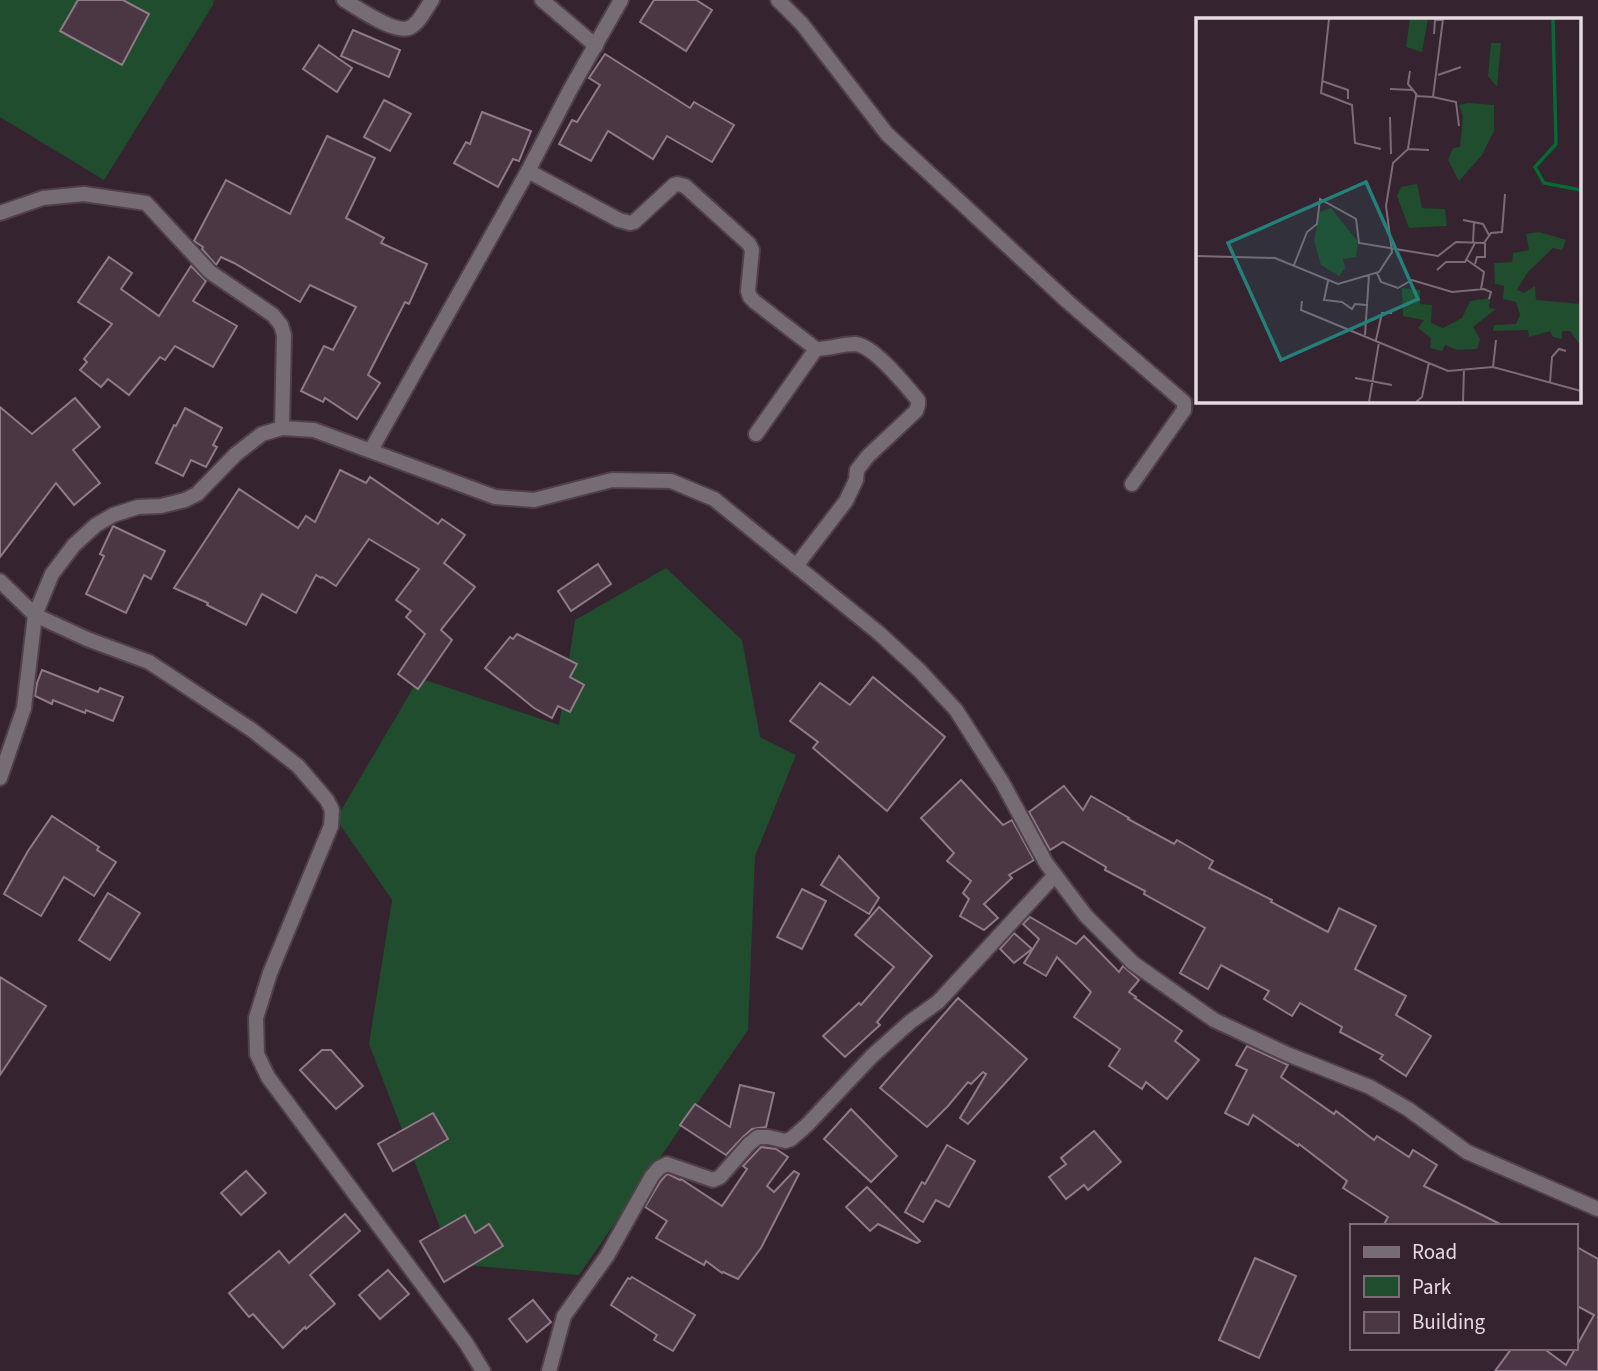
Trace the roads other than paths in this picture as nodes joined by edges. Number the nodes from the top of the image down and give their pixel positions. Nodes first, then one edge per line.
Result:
1 (344, 0) edge
2 (432, 0) edge
3 (542, 0) edge
4 (621, 0) edge
5 (778, 0) edge
6 (596, 46) junction
7 (528, 171) junction
8 (0, 212) edge
9 (816, 349) junction
10 (282, 428) junction
11 (756, 435) dead end
12 (371, 450) junction
13 (1132, 484) dead end
14 (796, 566) junction
15 (0, 581) edge
16 (35, 615) junction
17 (0, 778) edge
18 (1055, 875) junction
19 (1598, 1209) edge
20 (483, 1371) edge
21 (549, 1371) edge

1 - 2 street
3 - 6 street
4 - 6 street
5 - 13 street
6 - 7 street
7 - 9 street
7 - 12 street
8 - 10 street
9 - 11 street
9 - 14 street
10 - 12 street
10 - 16 street
12 - 14 street
14 - 18 street
15 - 16 street
16 - 17 street
16 - 20 street
18 - 19 street
18 - 21 street

